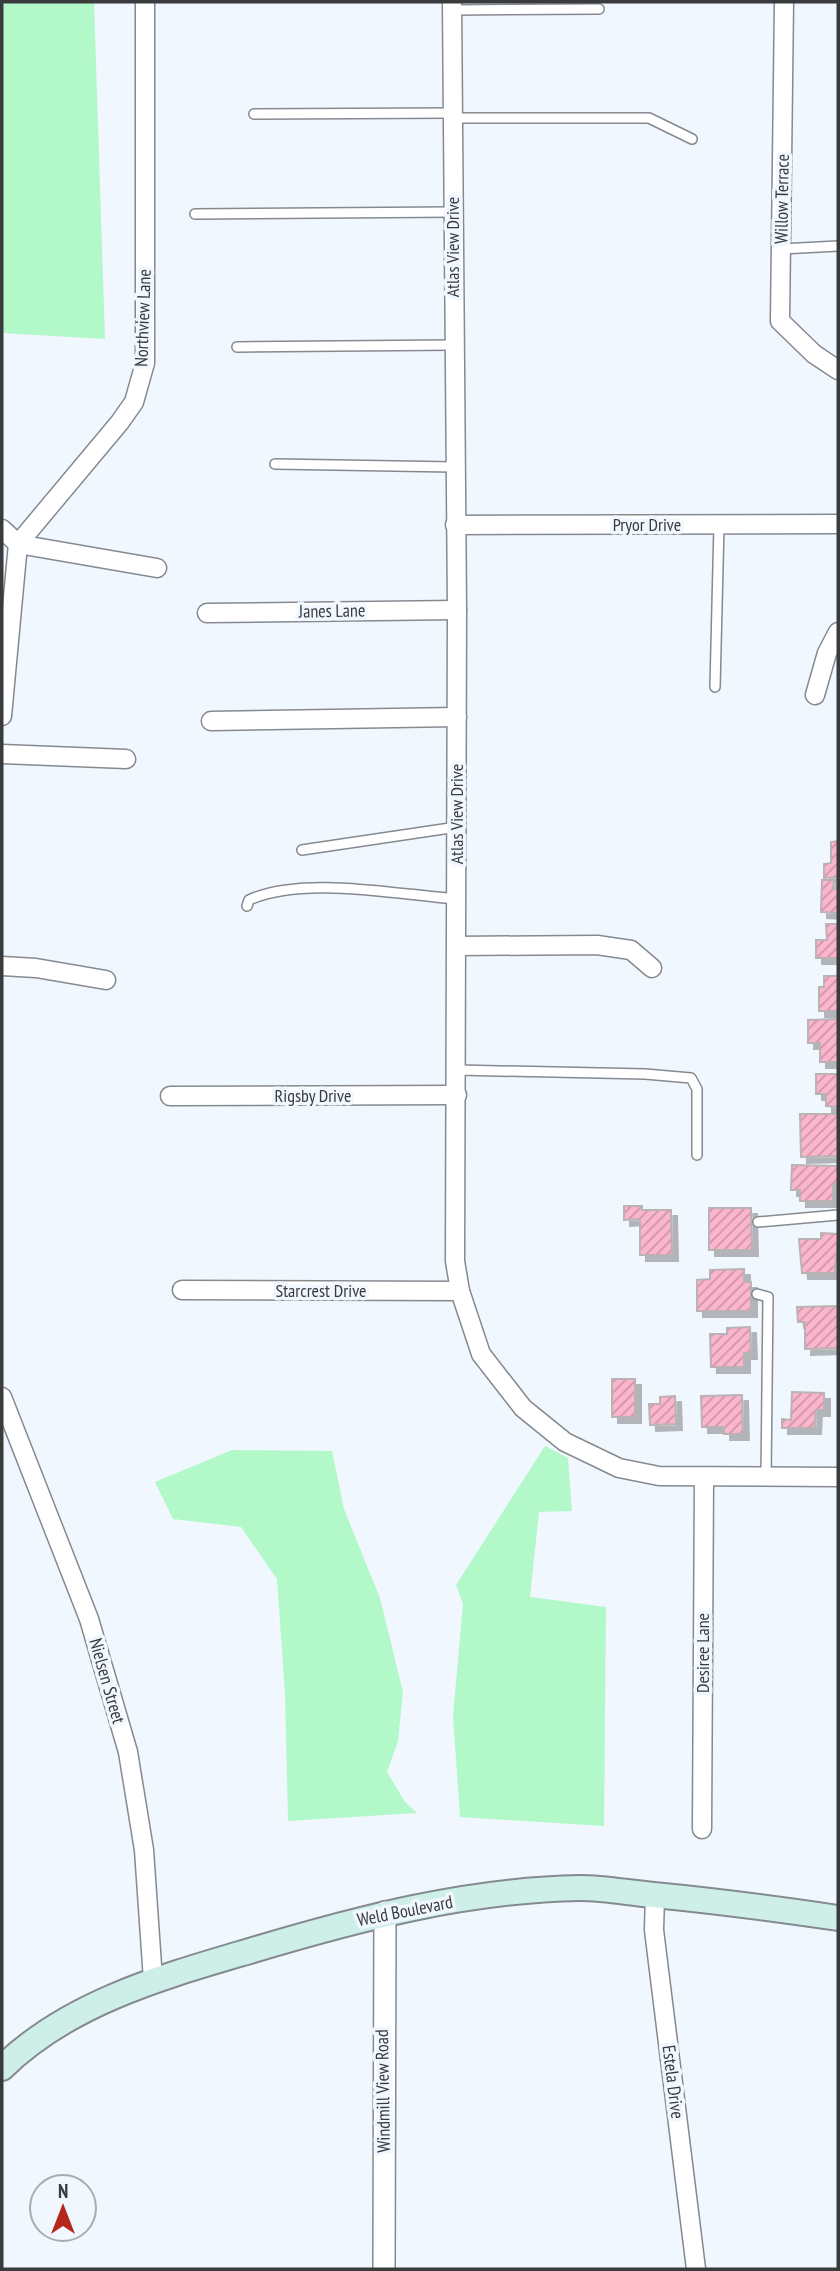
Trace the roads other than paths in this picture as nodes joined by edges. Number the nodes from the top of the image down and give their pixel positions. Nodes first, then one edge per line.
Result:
1 (145, 2) edge
2 (784, 2) edge
3 (452, 6) edge
4 (599, 9) dead end
5 (254, 114) dead end
6 (453, 115) junction
7 (692, 139) dead end
8 (453, 212) junction
9 (195, 214) dead end
10 (838, 246) edge
11 (781, 249) junction
12 (453, 345) junction
13 (237, 347) dead end
14 (838, 370) edge
15 (275, 464) dead end
16 (454, 467) junction
17 (838, 524) edge
18 (719, 525) junction
19 (455, 526) junction
20 (2, 528) edge
21 (18, 544) junction
22 (157, 568) dead end
23 (457, 610) junction
24 (206, 613) dead end
25 (838, 632) edge
26 (715, 687) dead end
27 (815, 695) dead end
28 (2, 716) edge
29 (457, 717) junction
30 (211, 721) dead end
31 (2, 754) edge
32 (126, 759) dead end
33 (457, 827) junction
34 (302, 850) dead end
35 (457, 899) junction
36 (247, 906) dead end
37 (457, 946) junction
38 (2, 966) edge
39 (652, 968) dead end
40 (106, 979) dead end
41 (457, 1070) junction
42 (457, 1095) junction
43 (170, 1096) dead end
44 (697, 1155) dead end
45 (838, 1215) edge
46 (758, 1222) dead end
47 (182, 1290) dead end
48 (460, 1291) junction
49 (757, 1294) dead end
50 (2, 1396) edge
51 (704, 1477) junction
52 (838, 1477) edge
53 (766, 1478) junction
54 (702, 1829) dead end
55 (655, 1895) junction
56 (385, 1912) junction
57 (838, 1918) edge
58 (153, 1980) junction
59 (2, 2068) edge
60 (384, 2269) edge
61 (696, 2269) edge

1 - 21 street, Northview Lane
2 - 11 street, Willow Terrace
3 - 4 lane
3 - 6 street, Atlas View Drive
5 - 6 lane
6 - 7 lane
6 - 8 street, Atlas View Drive
8 - 9 lane
8 - 12 street, Atlas View Drive
10 - 11 lane
11 - 14 street, Willow Terrace
12 - 13 lane
12 - 16 street, Atlas View Drive
15 - 16 lane
16 - 19 street, Atlas View Drive
17 - 18 street, Pryor Drive
18 - 19 street, Pryor Drive
18 - 26 lane
19 - 23 street, Atlas View Drive
20 - 21 street
21 - 22 street
21 - 28 street
23 - 24 street, Janes Lane
23 - 29 street, Atlas View Drive
25 - 27 street
29 - 30 street
29 - 33 street, Atlas View Drive
31 - 32 street
33 - 34 lane
33 - 35 street, Atlas View Drive
35 - 36 lane
35 - 37 street, Atlas View Drive
37 - 39 street
37 - 41 street, Atlas View Drive
38 - 40 street
41 - 42 street, Atlas View Drive
41 - 44 lane
42 - 43 street, Rigsby Drive
42 - 48 street, Atlas View Drive
45 - 46 lane
47 - 48 street, Starcrest Drive
48 - 51 street, Atlas View Drive
49 - 53 lane
50 - 58 street, Nielsen Street
51 - 53 street, Atlas View Drive
51 - 54 street, Desiree Lane
52 - 53 street, Atlas View Drive
55 - 56 main road, Weld Boulevard
55 - 57 main road, Weld Boulevard
55 - 61 street, Estela Drive
56 - 58 main road, Weld Boulevard
56 - 60 street, Windmill View Road
58 - 59 main road, Weld Boulevard

